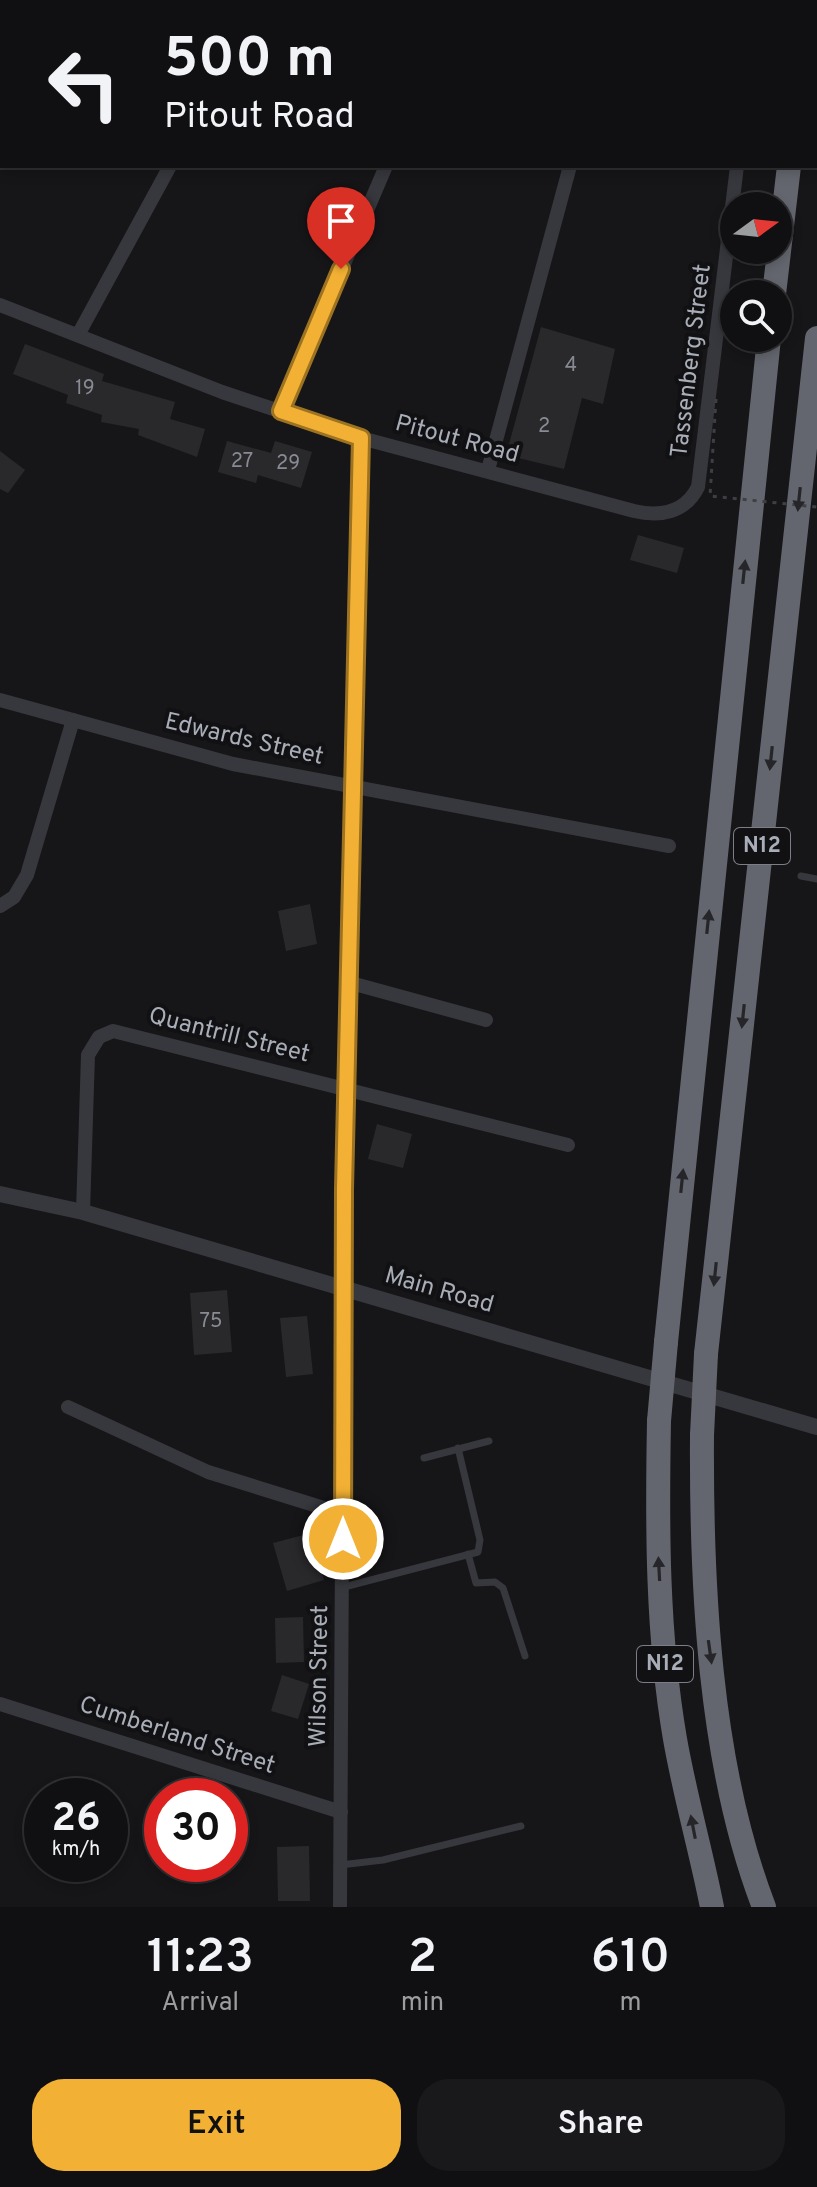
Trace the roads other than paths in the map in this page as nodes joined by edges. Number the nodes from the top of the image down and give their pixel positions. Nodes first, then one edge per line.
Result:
1 (169, 168) edge
2 (385, 168) edge
3 (569, 168) edge
4 (737, 168) edge
5 (789, 168) edge
6 (776, 280) edge
7 (0, 305) edge
8 (78, 335) junction
9 (817, 338) edge
10 (768, 352) edge
11 (281, 411) junction
12 (361, 438) junction
13 (488, 470) junction
14 (681, 507) joint
15 (0, 700) edge
16 (73, 720) junction
17 (354, 787) junction
18 (669, 846) dead end
19 (801, 876) dead end
20 (817, 879) edge
21 (0, 906) edge
22 (351, 983) junction
23 (486, 1020) dead end
24 (347, 1089) junction
25 (568, 1145) dead end
26 (0, 1194) edge
27 (83, 1212) junction
28 (346, 1289) junction
29 (68, 1407) dead end
30 (817, 1427) edge
31 (489, 1441) dead end
32 (458, 1448) junction
33 (424, 1458) dead end
34 (343, 1514) junction
35 (468, 1554) junction
36 (344, 1587) junction
37 (525, 1656) dead end
38 (0, 1704) edge
39 (731, 1791) junction
40 (341, 1812) junction
41 (521, 1826) dead end
42 (340, 1865) junction
43 (712, 1905) edge
44 (340, 1907) edge
45 (764, 1907) edge
46 (781, 1907) edge

1 - 8 street
2 - 11 street
3 - 13 street
4 - 14 street, Tassenberg Street
5 - 6 highway
7 - 8 street, Pitout Road
8 - 11 street, Pitout Road
9 -> 39 highway, N12, bridge
43 -> 10 highway, N12, bridge
11 - 12 street, Pitout Road
12 - 13 street, Pitout Road
12 - 17 street, Wilson Street
13 - 14 street, Pitout Road
15 - 16 street, Edwards Street
16 - 17 street, Edwards Street
16 - 21 street
17 - 18 street, Edwards Street
17 - 22 street, Wilson Street
19 - 20 lane
22 - 23 street
22 - 24 street, Wilson Street
24 - 25 street, Quantrill Street
24 - 27 street, Quantrill Street
24 - 28 street, Wilson Street
26 - 27 street, Main Road
27 - 28 street, Main Road
28 - 30 street, Main Road
28 - 34 street, Wilson Street
29 - 34 street
31 - 32 lane
32 - 33 lane
32 - 35 lane
34 - 36 street, Wilson Street
35 - 36 lane
35 - 37 lane
36 - 40 street, Wilson Street
38 - 40 street, Cumberland Street
39 - 45 highway, N12
39 - 46 highway
40 - 42 street, Wilson Street
41 - 42 lane
42 - 44 street, Wilson Street

